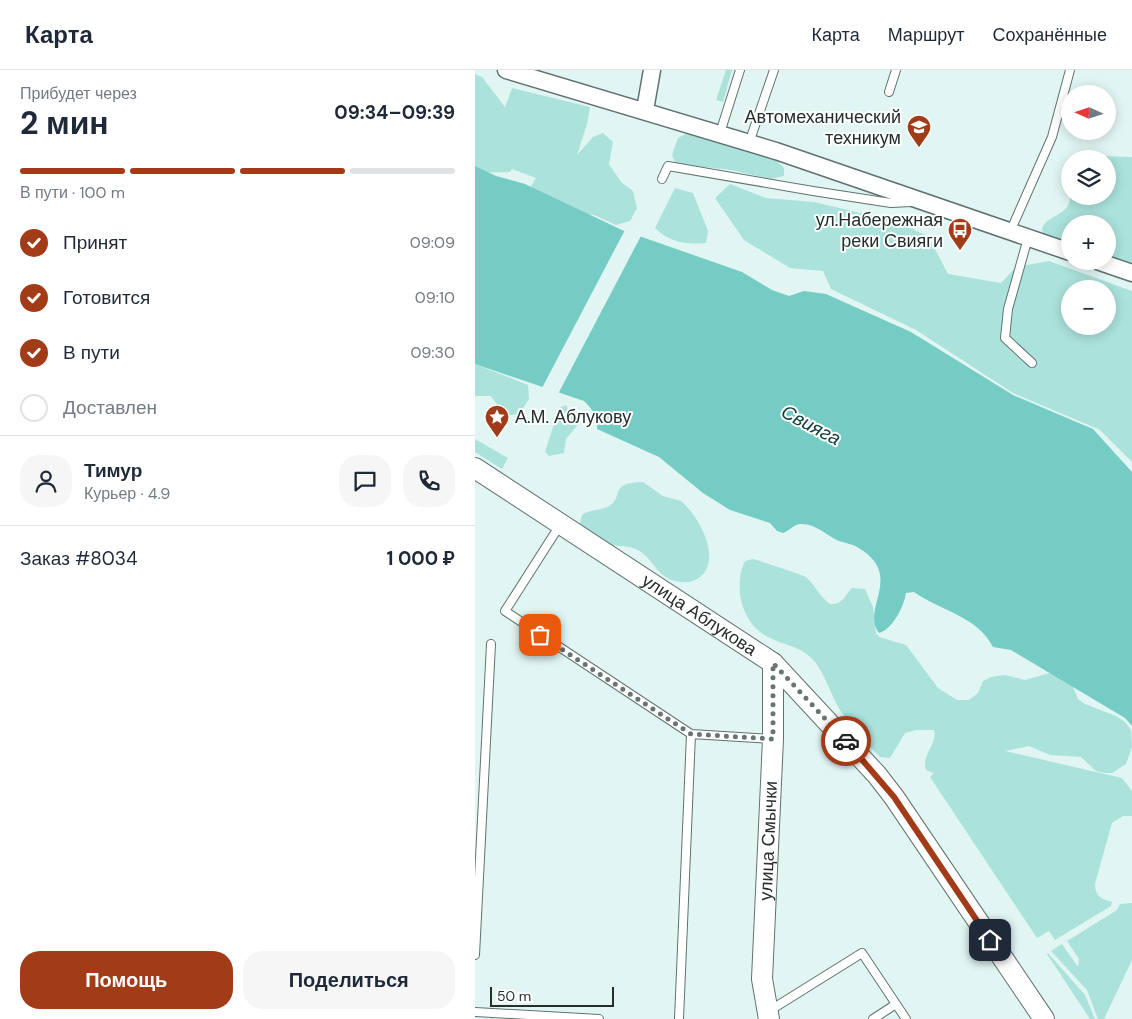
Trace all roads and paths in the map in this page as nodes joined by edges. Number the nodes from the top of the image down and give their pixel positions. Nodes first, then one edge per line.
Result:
1 (506, 70) edge
2 (652, 70) edge
3 (740, 70) edge
4 (774, 70) edge
5 (896, 70) edge
6 (1070, 70) edge
7 (889, 92) dead end
8 (645, 110) junction
9 (720, 134) junction
10 (749, 142) junction
11 (662, 179) dead end
12 (926, 202) junction
13 (1010, 232) junction
14 (1028, 238) junction
15 (1061, 249) edge
16 (1116, 268) edge
17 (1132, 273) edge
18 (1032, 363) dead end
19 (475, 468) edge
20 (560, 525) junction
21 (491, 644) dead end
22 (773, 663) junction
23 (691, 734) junction
24 (773, 739) junction
25 (475, 955) edge
26 (896, 1004) junction
27 (475, 1012) edge
28 (768, 1016) edge
29 (599, 1019) edge
30 (679, 1019) edge
31 (873, 1019) edge
32 (906, 1019) edge
33 (1043, 1019) edge

1 - 8 street
2 - 8 street
3 - 9 lane
4 - 10 lane
5 - 7 lane
6 - 13 lane
8 - 9 street
9 - 10 street
10 - 12 street
11 - 12 lane
12 - 13 street
13 - 14 street
14 - 15 street
14 - 18 lane
16 - 17 street
19 - 20 street, улица Аблукова
20 - 22 street, улица Аблукова
20 - 23 lane
21 - 25 lane
22 - 24 street, улица Смычки
22 - 33 street, улица Аблукова
23 - 24 lane
23 - 30 lane
24 - 28 street, улица Смычки
26 - 28 lane
26 - 31 lane
26 - 32 lane
27 - 29 lane

